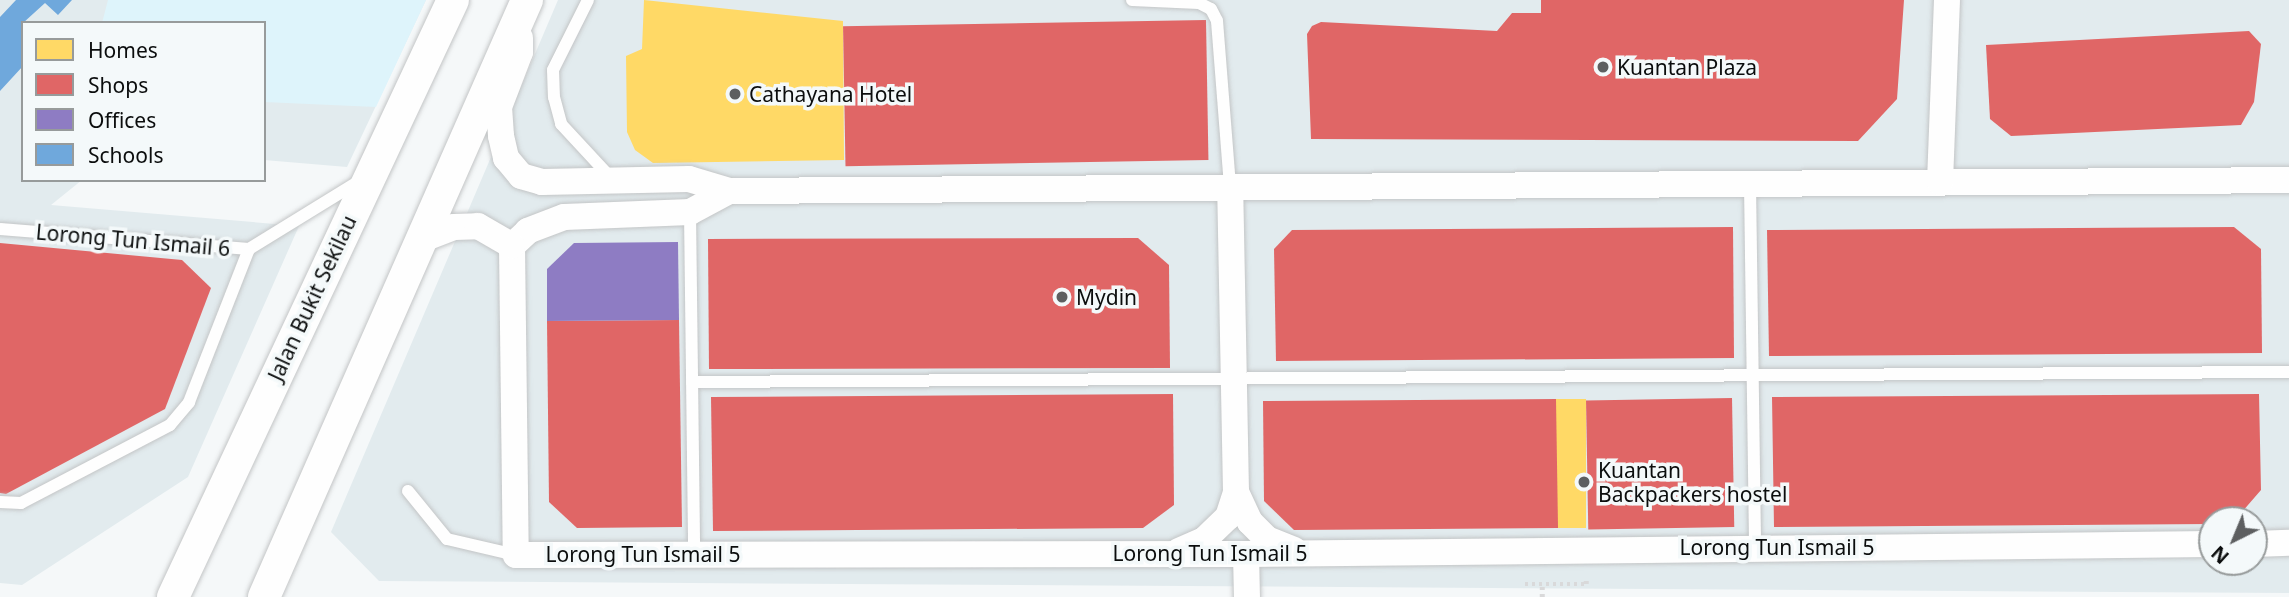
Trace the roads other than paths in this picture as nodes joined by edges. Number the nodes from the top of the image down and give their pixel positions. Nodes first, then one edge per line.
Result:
1 (453, 0) edge
2 (588, 0) edge
3 (1132, 0) edge
4 (1947, 0) edge
5 (523, 9) edge
6 (371, 173) junction
7 (2289, 180) edge
8 (613, 181) junction
9 (1940, 182) junction
10 (1750, 184) junction
11 (1230, 188) junction
12 (729, 191) junction
13 (690, 212) junction
14 (0, 229) edge
15 (420, 240) junction
16 (512, 246) junction
17 (249, 249) junction
18 (2289, 372) edge
19 (1752, 375) junction
20 (1235, 381) junction
21 (692, 382) junction
22 (408, 491) dead end
23 (1236, 492) junction
24 (0, 502) edge
25 (2289, 543) edge
26 (2198, 544) edge
27 (2268, 544) edge
28 (1755, 547) junction
29 (1174, 553) junction
30 (1301, 553) junction
31 (694, 554) junction
32 (1246, 554) junction
33 (516, 555) junction
34 (173, 597) edge
35 (264, 597) edge
36 (1247, 597) edge

1 - 6 street, Jalan Bukit Sekilau
2 - 8 lane
3 - 11 lane
4 - 9 street
5 - 8 street
5 - 15 street
6 - 17 lane, Lorong Tun Ismail 6
6 - 34 street, Jalan Bukit Sekilau
7 - 9 street
8 - 12 street
9 - 10 street
10 - 11 street
10 - 19 lane
11 - 12 street
11 - 20 street
12 - 13 street
13 - 16 street
13 - 21 lane
14 - 17 lane, Lorong Tun Ismail 6
15 - 16 street
15 - 35 street
16 - 33 street, Lorong Tun Ismail 5
17 - 24 lane
18 - 19 lane
19 - 20 lane
19 - 28 lane
20 - 21 lane
20 - 23 street
21 - 31 lane
22 - 33 lane
23 - 29 street
23 - 30 street
25 - 27 street
26 - 28 street, Lorong Tun Ismail 5
28 - 30 street, Lorong Tun Ismail 5
29 - 31 street, Lorong Tun Ismail 5
29 - 32 street, Lorong Tun Ismail 5
30 - 32 street, Lorong Tun Ismail 5
31 - 33 street, Lorong Tun Ismail 5
32 - 36 street

